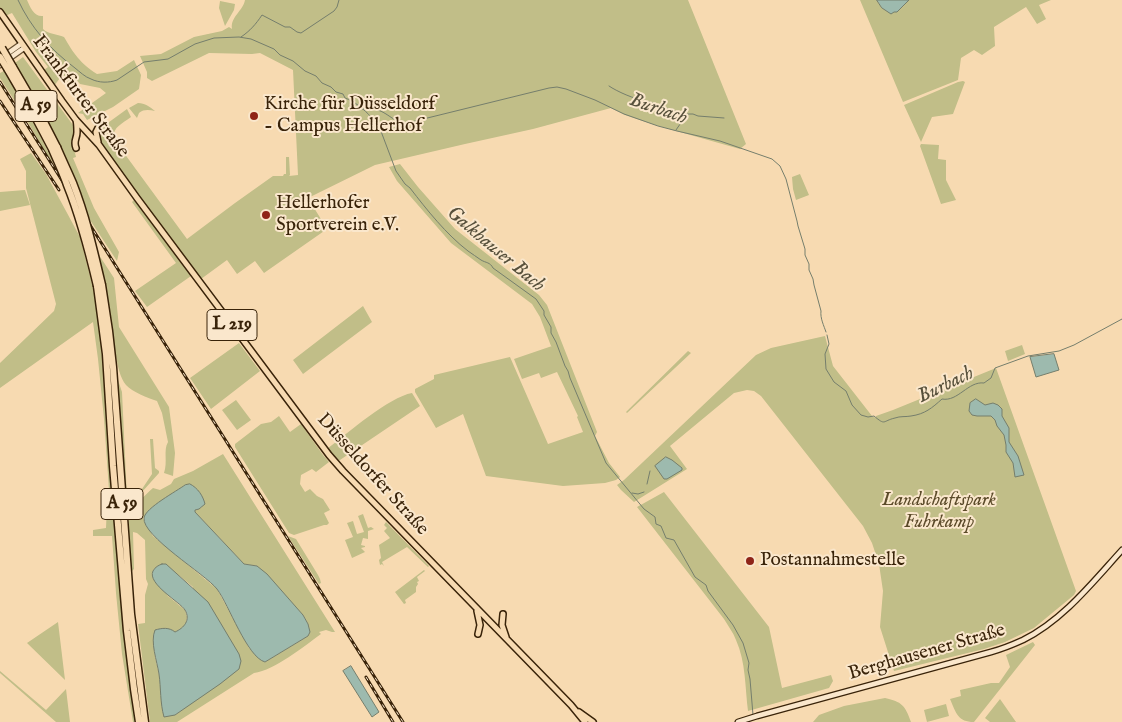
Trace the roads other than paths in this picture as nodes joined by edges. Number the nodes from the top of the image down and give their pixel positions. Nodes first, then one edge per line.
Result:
1 (0, 12) edge
2 (23, 46) junction
3 (1, 47) edge
4 (0, 58) edge
5 (0, 65) edge
6 (11, 69) junction
7 (76, 120) junction
8 (98, 128) dead end
9 (85, 129) junction
10 (77, 136) junction
11 (99, 145) junction
12 (76, 148) dead end
13 (137, 198) joint
14 (99, 286) junction
15 (1122, 550) edge
16 (476, 608) junction
17 (503, 614) dead end
18 (478, 634) dead end
19 (507, 640) junction
20 (571, 705) junction
21 (139, 722) edge
22 (145, 722) edge
23 (585, 722) edge
24 (592, 722) edge
25 (738, 722) edge

1 - 2 main road, Frankfurter Straße / L 219
2 - 4 main road
2 - 5 main road
2 - 7 main road, Frankfurter Straße / L 219
3 - 6 highway, A 59, bridge
4 - 6 highway, A 59, bridge
6 - 14 highway, A 59, bridge
7 - 9 main road, Frankfurter Straße / L 219
7 - 10 main road
8 - 11 main road
9 - 10 main road
9 - 11 main road, Frankfurter Straße / L 219
10 - 12 main road
11 - 13 main road, Frankfurter Straße / L 219
13 - 16 main road, Düsseldorfer Straße / L 219
14 - 21 highway, A 59
14 - 22 highway, A 59
15 - 25 main road, Berghausener Straße
16 - 18 main road
16 - 19 main road, Düsseldorfer Straße / L 219
17 - 19 main road
19 - 20 main road, Düsseldorfer Straße / L 219
20 - 23 main road, Düsseldorfer Straße / L 219
20 - 24 main road, Düsseldorfer Straße / L 219

